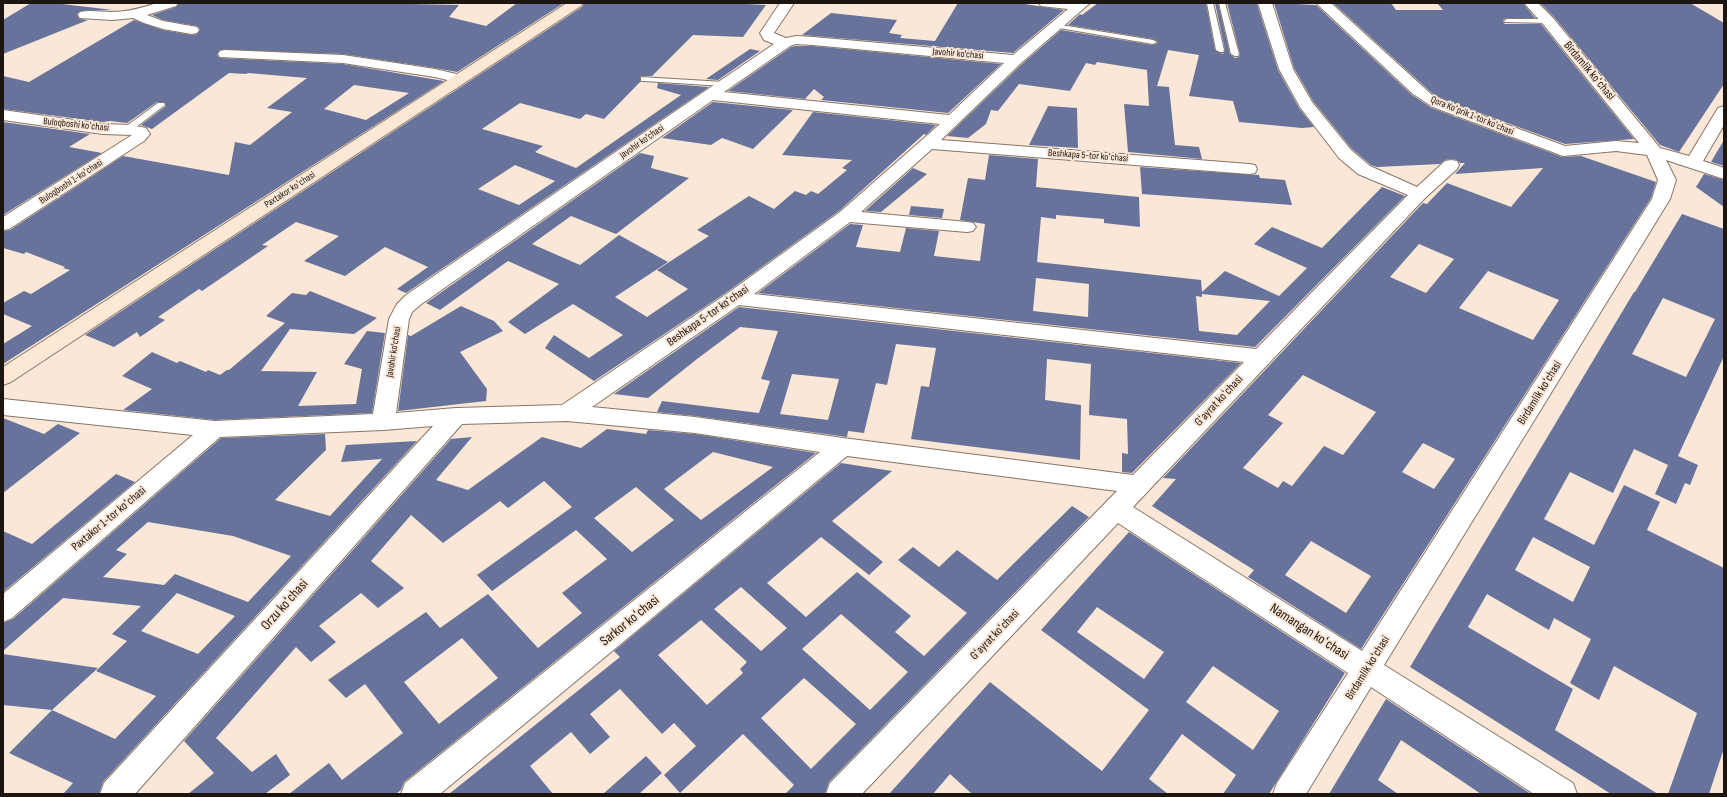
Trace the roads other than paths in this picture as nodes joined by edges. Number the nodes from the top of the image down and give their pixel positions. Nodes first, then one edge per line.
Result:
1 (171, 3) edge
2 (576, 3) edge
3 (773, 3) edge
4 (787, 3) edge
5 (1046, 3) edge
6 (1210, 3) edge
7 (1222, 3) edge
8 (1265, 3) edge
9 (1323, 3) edge
10 (1531, 3) edge
11 (1081, 5) edge
12 (135, 14) junction
13 (85, 15) dead end
14 (1507, 21) dead end
15 (1548, 21) junction
16 (1055, 26) junction
17 (192, 30) dead end
18 (767, 32) junction
19 (1153, 42) dead end
20 (785, 43) junction
21 (1220, 50) dead end
22 (225, 54) dead end
23 (1235, 54) dead end
24 (1016, 60) junction
25 (460, 79) junction
26 (644, 79) dead end
27 (724, 84) junction
28 (710, 95) junction
29 (160, 105) dead end
30 (1724, 111) edge
31 (3, 115) edge
32 (951, 120) junction
33 (133, 133) junction
34 (928, 144) junction
35 (1654, 151) junction
36 (1693, 164) junction
37 (1452, 165) dead end
38 (1249, 168) dead end
39 (1724, 174) edge
40 (1419, 194) junction
41 (846, 216) junction
42 (3, 225) edge
43 (967, 227) dead end
44 (735, 298) junction
45 (1260, 357) junction
46 (3, 377) edge
47 (3, 407) edge
48 (567, 413) junction
49 (456, 416) junction
50 (383, 422) junction
51 (215, 429) junction
52 (843, 448) junction
53 (1140, 486) junction
54 (1116, 509) junction
55 (3, 610) edge
56 (1367, 669) junction
57 (115, 794) edge
58 (416, 794) edge
59 (841, 794) edge
60 (1288, 794) edge
61 (1562, 794) edge

1 - 12 street
2 - 25 main road, Paxtakor koʻchasi
3 - 18 street
4 - 18 street
5 - 11 street
6 - 21 lane
7 - 23 lane
8 - 40 street
9 - 35 street, Qora Koʻprik 1-tor koʻchasi
10 - 15 street, Birdamlik koʻchasi
11 - 16 street, Beshkapa 5-tor koʻchasi
12 - 13 street
12 - 17 street
14 - 15 lane
15 - 35 street, Birdamlik koʻchasi
16 - 19 lane
16 - 24 street, Beshkapa 5-tor koʻchasi
18 - 20 street
20 - 24 street, Javohir ko'chasi
20 - 27 street, Javohir ko'chasi
22 - 25 street
24 - 32 street, Beshkapa 5-tor koʻchasi
25 - 46 main road, Paxtakor koʻchasi
26 - 27 lane
27 - 28 street, Javohir ko'chasi
28 - 32 street
28 - 50 street, Javohir ko'chasi
29 - 33 lane
30 - 36 street
31 - 33 street, Buloqboshi koʻchasi
32 - 34 street, Beshkapa 5-tor koʻchasi
33 - 42 street, Buloqboshi 1-koʻchasi
34 - 38 street, Beshkapa 5-tor koʻchasi
34 - 41 street, Beshkapa 5-tor koʻchasi
35 - 36 street, Qora Koʻprik 1-tor koʻchasi
35 - 56 street, Birdamlik koʻchasi
36 - 39 street, Qora Koʻprik 1-tor koʻchasi
37 - 40 street, Gʻayrat koʻchasi
40 - 45 street, Gʻayrat koʻchasi
41 - 43 street
41 - 44 street, Beshkapa 5-tor koʻchasi
44 - 45 street
44 - 48 street, Beshkapa 5-tor koʻchasi
45 - 53 street, Gʻayrat koʻchasi
47 - 51 street
48 - 49 street
48 - 52 street
49 - 50 street
49 - 57 street, Orzu koʻchasi
50 - 51 street
51 - 55 street, Paxtakor 1-tor koʻchasi
52 - 53 street
52 - 58 street, Sarkor koʻchasi
53 - 54 street, Gʻayrat koʻchasi
54 - 56 street, Namangan koʻchasi
54 - 59 street, Gʻayrat koʻchasi
56 - 60 street, Birdamlik koʻchasi
56 - 61 street, Namangan koʻchasi

